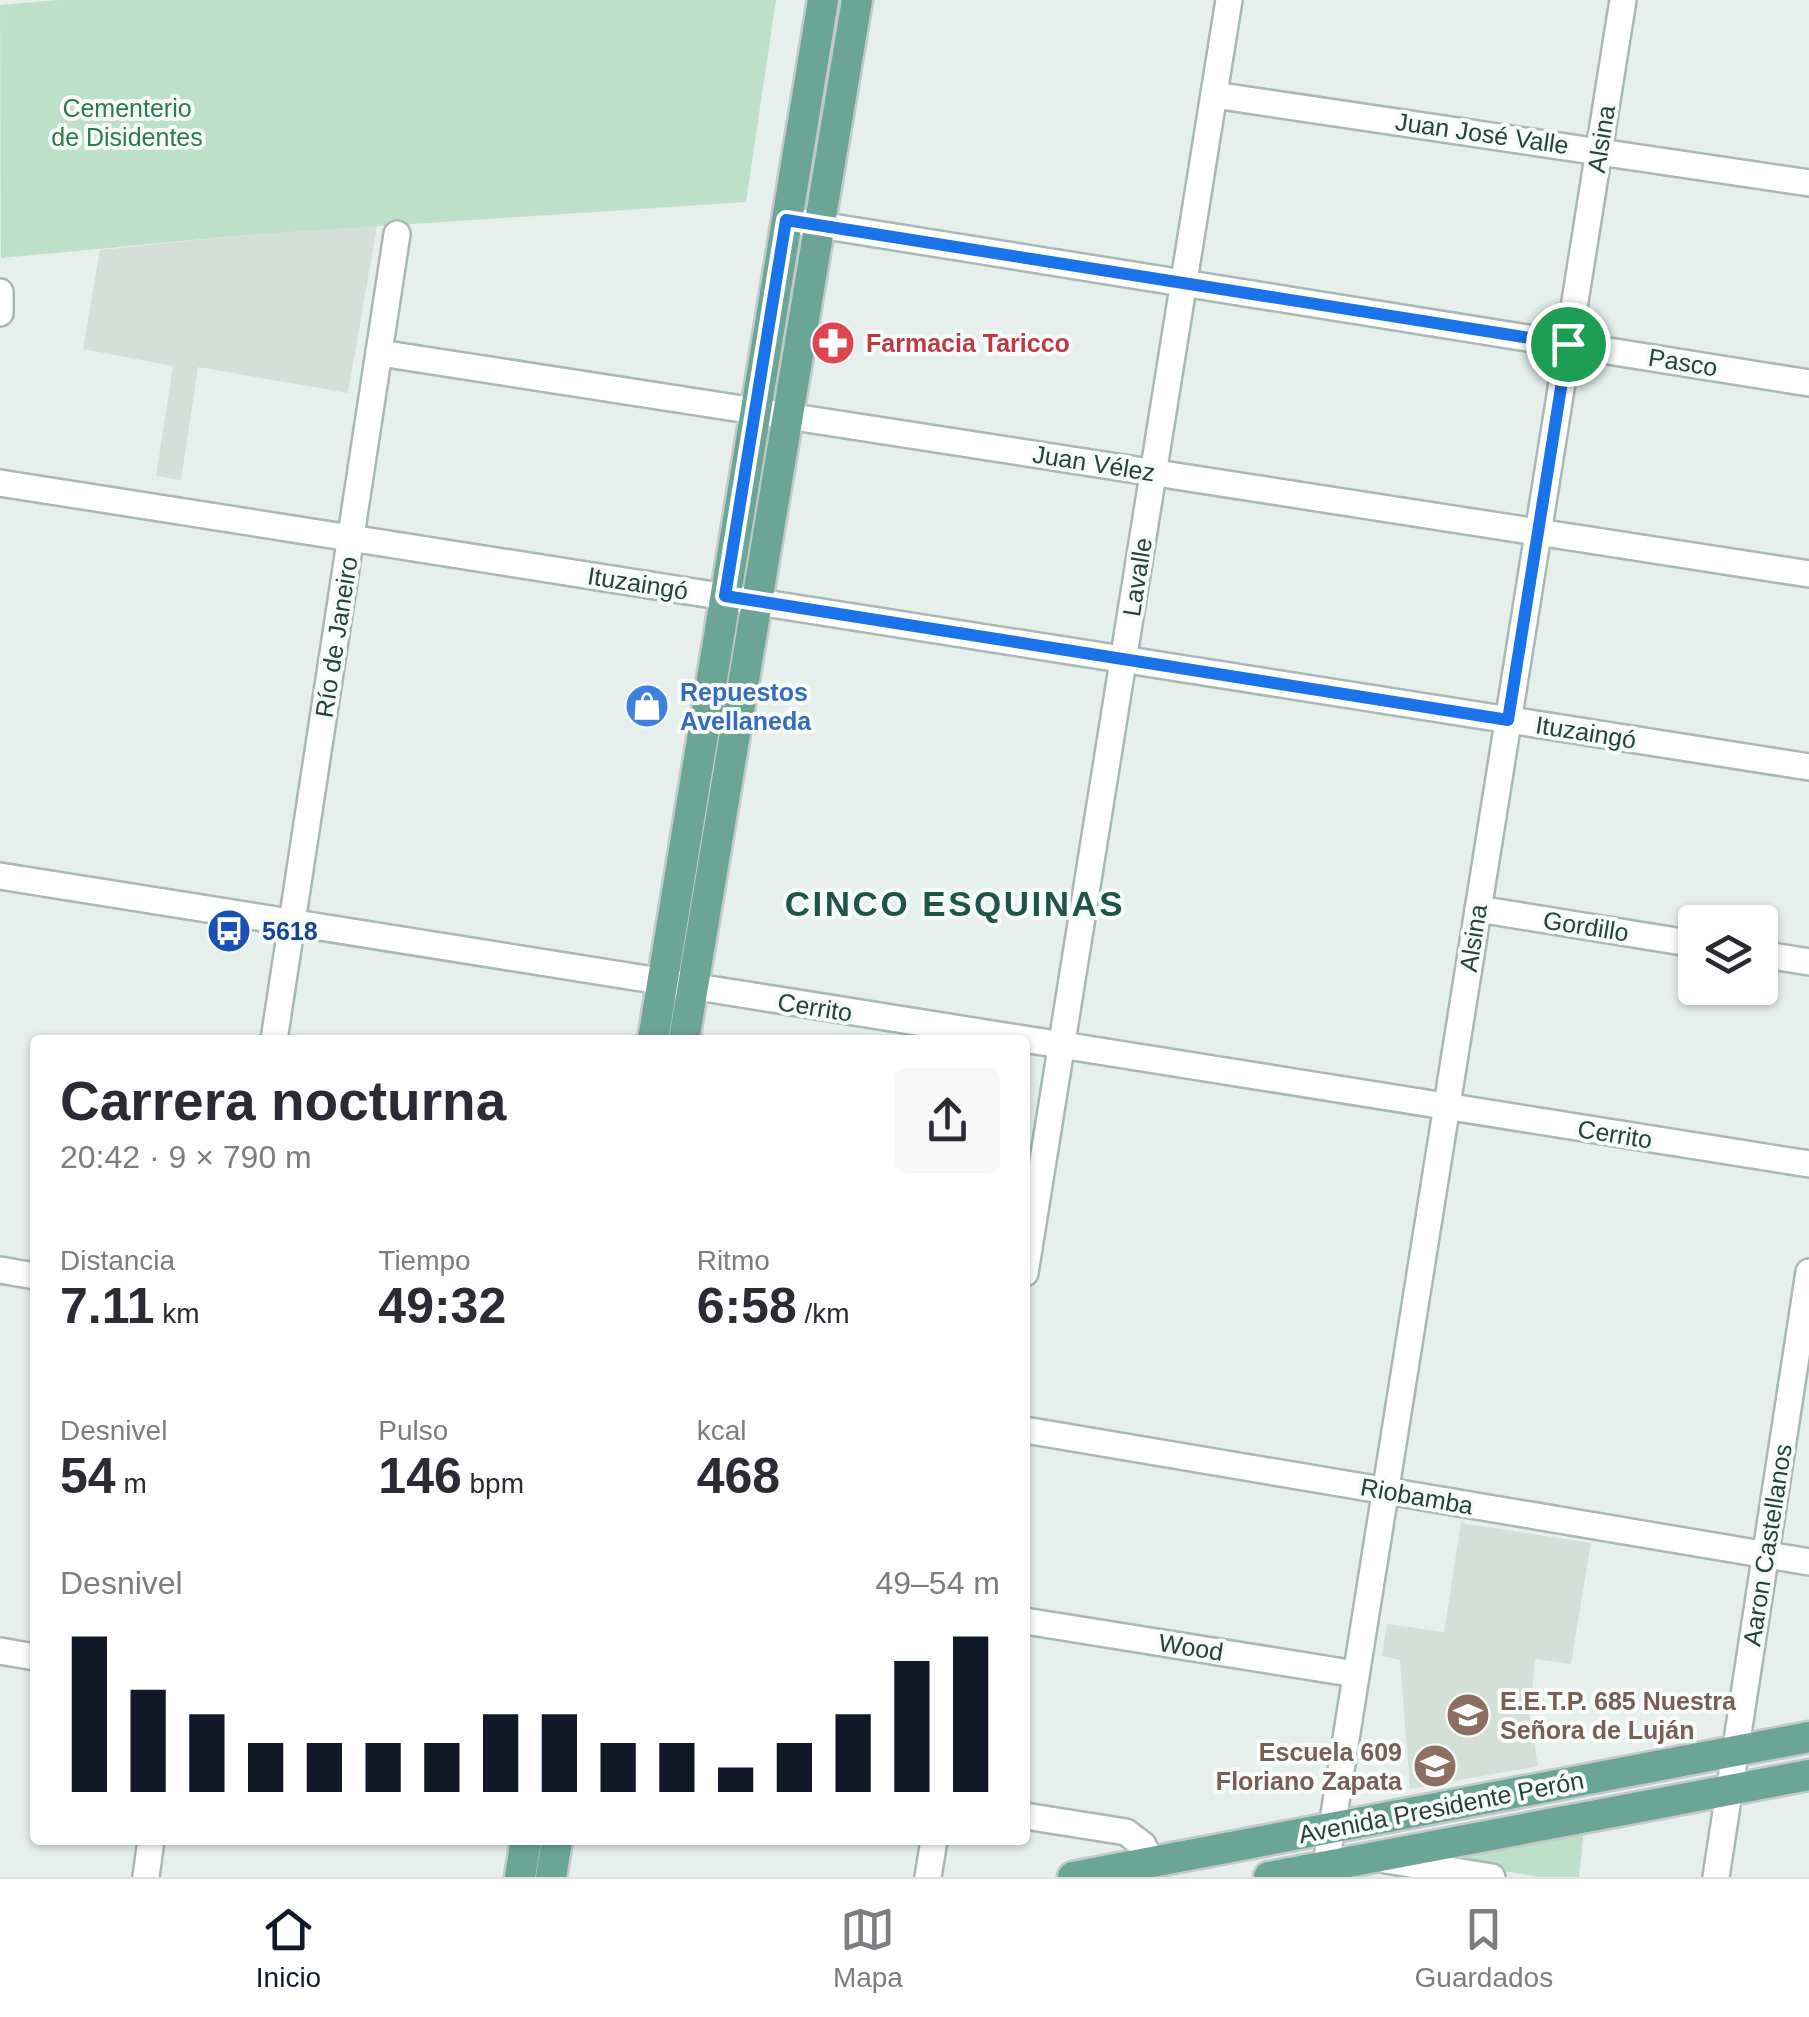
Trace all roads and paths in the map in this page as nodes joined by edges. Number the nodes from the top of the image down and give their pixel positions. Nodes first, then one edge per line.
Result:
1 (822, 0) edge
2 (857, 0) edge
3 (1229, 0) edge
4 (1623, 0) edge
5 (1214, 95) junction
6 (1599, 150) junction
7 (1809, 184) edge
8 (786, 220) junction
9 (820, 226) junction
10 (397, 234) dead end
11 (1184, 283) junction
12 (0, 292) edge
13 (0, 313) edge
14 (1568, 344) junction
15 (380, 353) junction
16 (1809, 383) edge
17 (755, 411) junction
18 (789, 416) junction
19 (1154, 472) junction
20 (0, 483) edge
21 (1538, 532) junction
22 (351, 538) junction
23 (1809, 574) edge
24 (725, 596) junction
25 (757, 602) junction
26 (1123, 659) junction
27 (1508, 720) junction
28 (1809, 767) edge
29 (0, 876) edge
30 (1478, 909) junction
31 (292, 923) junction
32 (1678, 941) edge
33 (1778, 957) edge
34 (1809, 962) edge
35 (662, 982) junction
36 (692, 987) junction
37 (275, 1035) edge
38 (654, 1035) edge
39 (685, 1035) edge
40 (993, 1035) edge
41 (1030, 1041) edge
42 (1062, 1046) junction
43 (1446, 1107) junction
44 (1809, 1164) edge
45 (1030, 1242) edge
46 (0, 1270) edge
47 (1809, 1272) edge
48 (30, 1275) edge
49 (1804, 1343) edge
50 (1030, 1431) edge
51 (1385, 1491) junction
52 (1766, 1555) junction
53 (1809, 1562) edge
54 (1030, 1621) edge
55 (0, 1651) edge
56 (30, 1656) edge
57 (1356, 1674) junction
58 (1809, 1737) edge
59 (1736, 1752) junction
60 (1809, 1774) edge
61 (1728, 1790) junction
62 (1030, 1817) edge
63 (1332, 1828) junction
64 (150, 1845) edge
65 (525, 1845) edge
66 (556, 1845) edge
67 (933, 1845) edge
68 (1371, 1858) junction
69 (1151, 1862) junction
70 (1325, 1872) edge
71 (146, 1877) edge
72 (520, 1877) edge
73 (551, 1877) edge
74 (928, 1877) edge
75 (1073, 1877) edge
76 (1270, 1877) edge
77 (1492, 1877) edge
78 (1716, 1877) edge

1 - 8 main road
2 - 9 main road
3 - 5 street, Lavalle
4 - 6 street, Alsina
5 - 6 street, Juan José Valle
5 - 11 street, Lavalle
6 - 7 street, Juan José Valle
6 - 14 street, Alsina
8 - 9 street, Pasco
8 - 17 main road
9 - 11 street, Pasco
9 - 18 main road
10 - 15 street, Río de Janeiro
11 - 14 street, Pasco
11 - 19 street, Lavalle
12 - 13 street
14 - 16 street, Pasco
14 - 21 street, Alsina
15 - 17 street, Juan Vélez
15 - 22 street, Río de Janeiro
17 - 18 street, Juan Vélez
17 - 24 main road
18 - 19 street, Juan Vélez
18 - 25 main road
19 - 21 street, Juan Vélez
19 - 26 street, Lavalle
20 - 22 street, Ituzaingó
21 - 23 street, Juan Vélez
21 - 27 street, Alsina
22 - 24 street, Ituzaingó
22 - 31 street, Río de Janeiro
24 - 25 street, Ituzaingó
24 - 35 main road
25 - 26 street, Ituzaingó
25 - 36 main road
26 - 27 street, Ituzaingó
26 - 42 street, Lavalle
27 - 28 street, Ituzaingó
27 - 30 street, Alsina
29 - 31 street, Cerrito
30 - 32 street, Gordillo
30 - 43 street, Alsina
31 - 35 street, Cerrito
31 - 37 street, Río de Janeiro
33 - 34 street
35 - 36 street, Cerrito
35 - 38 main road
36 - 39 main road
36 - 40 street, Cerrito
41 - 42 street, Cerrito
42 - 43 street, Cerrito
42 - 45 street, Lavalle
43 - 44 street, Cerrito
43 - 51 street, Alsina
46 - 48 street
47 - 49 street, Aaron Castellanos
49 - 52 street, Aaron Castellanos
50 - 51 street, Riobamba
51 - 52 street, Riobamba
51 - 57 street, Alsina
52 - 53 street, Riobamba
52 - 59 street, Aaron Castellanos
54 - 57 street, Wood
55 - 56 street
57 - 63 street, Alsina
58 - 59 main road, Avenida Presidente Perón
59 - 61 street, Aaron Castellanos
59 - 63 main road, Avenida Presidente Perón
60 - 61 main road, Avenida Presidente Perón
61 - 68 main road, Avenida Presidente Perón
61 - 78 street, Aaron Castellanos
62 - 69 street
63 - 69 main road, Avenida Presidente Perón
63 - 70 street, Alsina
64 - 71 street
65 - 72 main road
66 - 73 main road
67 - 74 street
68 - 70 main road, Avenida Presidente Perón
68 - 77 street
69 - 75 main road, Avenida Presidente Perón
70 - 76 main road, Avenida Presidente Perón

